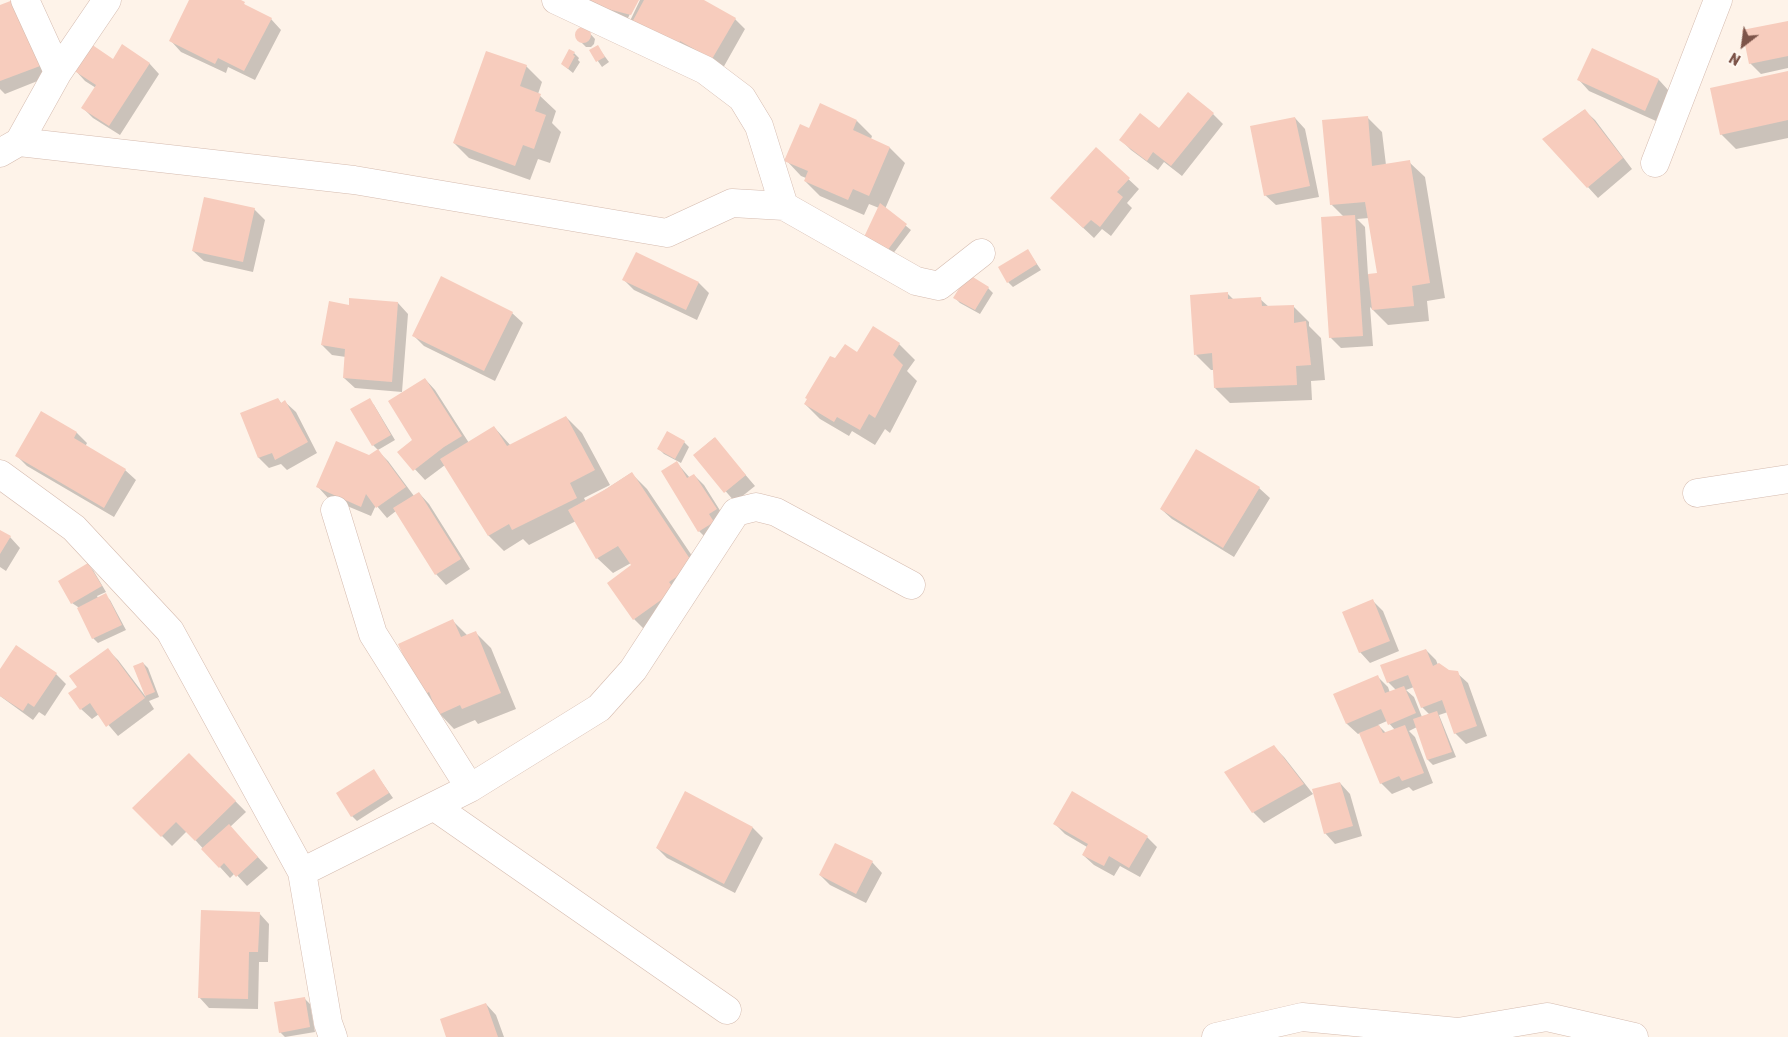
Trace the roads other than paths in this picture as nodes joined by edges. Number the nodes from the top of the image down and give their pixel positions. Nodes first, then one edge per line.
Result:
1 (25, 0) edge
2 (107, 0) edge
3 (556, 0) edge
4 (1718, 0) edge
5 (58, 72) junction
6 (10, 148) edge
7 (1655, 163) dead end
8 (784, 206) junction
9 (981, 253) dead end
10 (0, 474) edge
11 (1788, 479) edge
12 (1697, 493) dead end
13 (335, 510) dead end
14 (911, 585) dead end
15 (470, 788) junction
16 (435, 807) junction
17 (302, 872) junction
18 (727, 1010) dead end
19 (333, 1037) edge
20 (1216, 1037) edge
21 (1634, 1037) edge

1 - 5 street
2 - 5 street
3 - 8 street
4 - 7 street
5 - 6 street
6 - 8 street
8 - 9 street
10 - 17 street
11 - 12 street
13 - 15 street
14 - 15 street
15 - 16 street
16 - 17 street
16 - 18 street
17 - 19 street
20 - 21 street

